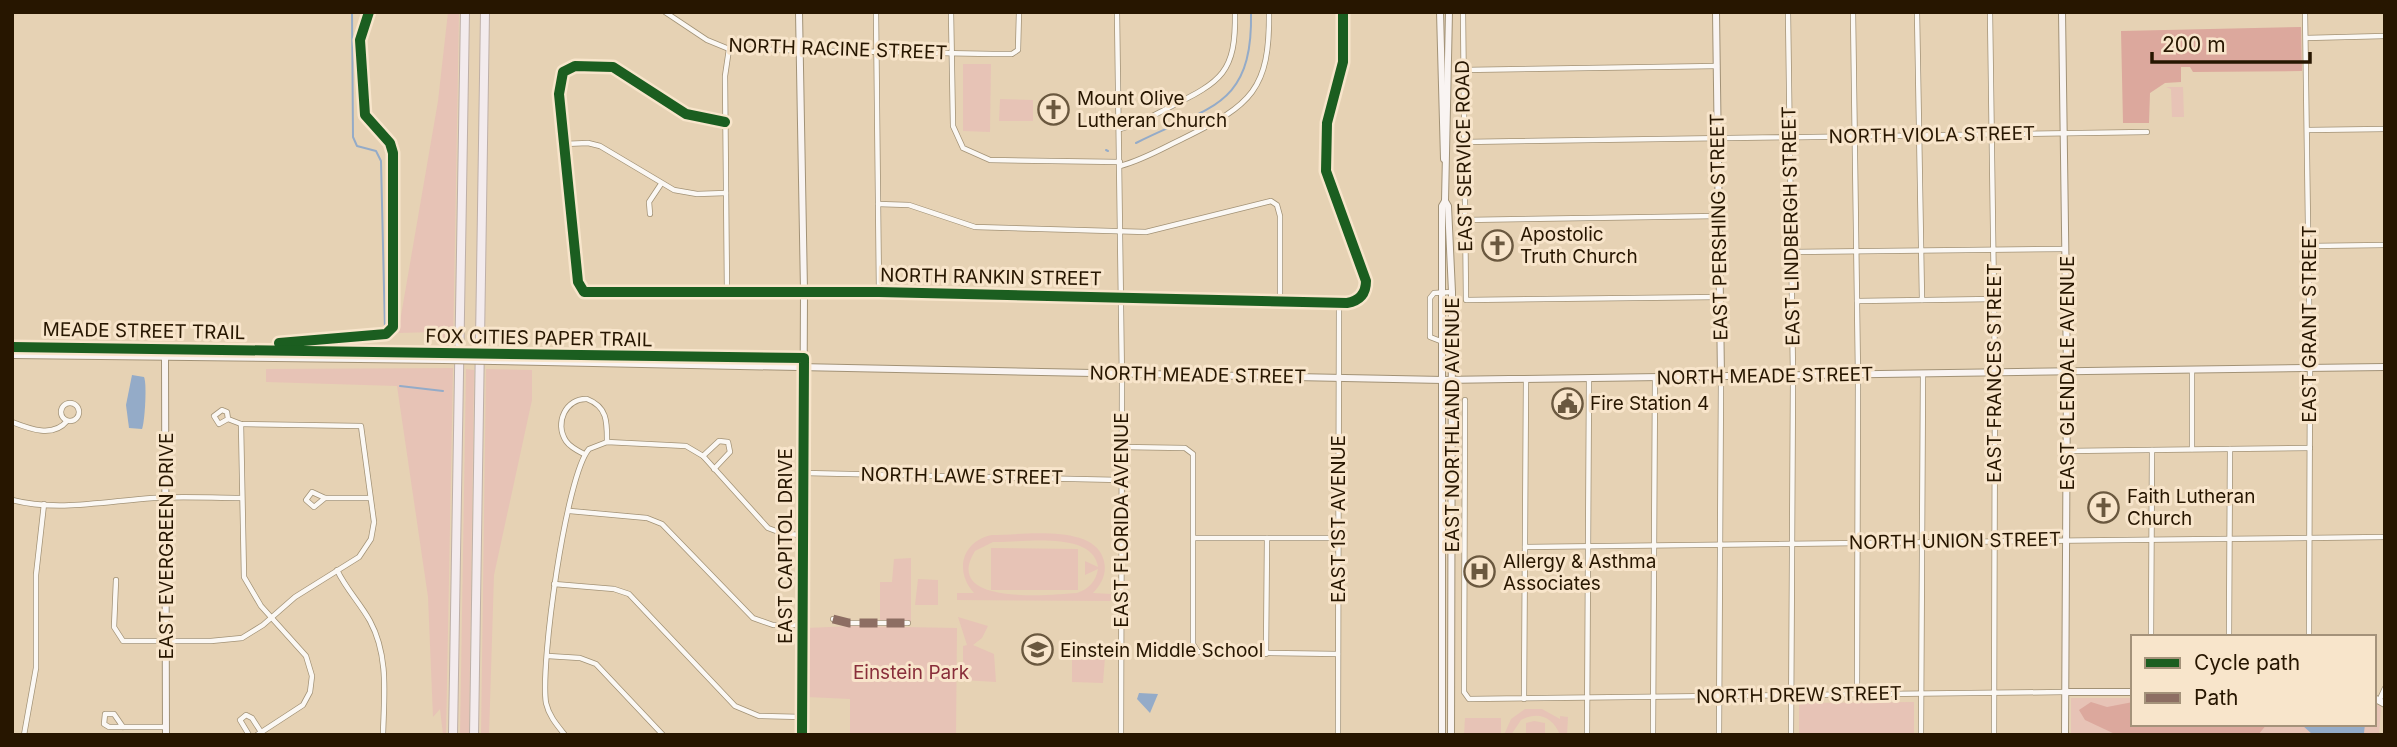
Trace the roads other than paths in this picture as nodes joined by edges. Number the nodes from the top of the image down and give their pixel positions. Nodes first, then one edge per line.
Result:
1 (465, 12) edge
2 (485, 12) edge
3 (665, 12) edge
4 (799, 12) edge
5 (876, 12) edge
6 (951, 12) edge
7 (1019, 12) edge
8 (1116, 12) edge
9 (1235, 12) edge
10 (1269, 12) edge
11 (1343, 12) edge
12 (1440, 12) edge
13 (1449, 12) edge
14 (1462, 12) edge
15 (1716, 12) edge
16 (1788, 12) edge
17 (1853, 12) edge
18 (1917, 12) edge
19 (1990, 12) edge
20 (2062, 12) edge
21 (2305, 12) edge
22 (2385, 36) edge
23 (2306, 38) junction
24 (729, 49) junction
25 (799, 50) junction
26 (877, 51) junction
27 (952, 53) junction
28 (1717, 66) junction
29 (1463, 70) junction
30 (725, 121) junction
31 (1119, 129) junction
32 (2385, 129) edge
33 (2308, 130) junction
34 (2064, 132) junction
35 (2147, 132) dead end
36 (1992, 134) junction
37 (1919, 135) junction
38 (1855, 136) junction
39 (1790, 137) junction
40 (1717, 138) junction
41 (1464, 142) junction
42 (564, 144) junction
43 (1445, 160) junction
44 (1120, 164) junction
45 (661, 184) junction
46 (726, 193) junction
47 (1445, 201) junction
48 (878, 204) junction
49 (650, 214) dead end
50 (1718, 216) junction
51 (1465, 220) junction
52 (1120, 232) junction
53 (2385, 245) edge
54 (2309, 246) junction
55 (1994, 249) junction
56 (2066, 249) junction
57 (1856, 251) junction
58 (1920, 251) junction
59 (1791, 252) junction
60 (804, 291) junction
61 (727, 292) junction
62 (879, 292) junction
63 (1442, 292) junction
64 (1452, 292) junction
65 (1720, 297) junction
66 (1121, 298) junction
67 (1994, 299) junction
68 (1922, 300) junction
69 (1857, 301) junction
70 (1280, 302) junction
71 (1339, 303) junction
72 (1443, 342) junction
73 (12, 355) edge
74 (165, 358) junction
75 (804, 366) junction
76 (2385, 367) edge
77 (2310, 368) junction
78 (2192, 370) junction
79 (2067, 372) junction
80 (1122, 373) junction
81 (1995, 373) junction
82 (1923, 374) junction
83 (1858, 375) junction
84 (1793, 376) junction
85 (1721, 377) junction
86 (1339, 378) junction
87 (1654, 378) junction
88 (1526, 379) junction
89 (1589, 379) junction
90 (1443, 380) junction
91 (1452, 380) junction
92 (1465, 400) dead end
93 (228, 419) dead end
94 (67, 421) junction
95 (12, 422) edge
96 (241, 424) junction
97 (607, 442) junction
98 (1122, 447) junction
99 (2310, 448) junction
100 (2192, 449) junction
101 (2230, 449) junction
102 (2152, 450) junction
103 (2067, 451) junction
104 (584, 454) junction
105 (703, 456) junction
106 (714, 469) junction
107 (803, 473) junction
108 (1121, 480) junction
109 (166, 497) junction
110 (241, 498) junction
111 (325, 498) dead end
112 (370, 498) junction
113 (12, 500) edge
114 (44, 505) junction
115 (570, 511) junction
116 (803, 536) junction
117 (2309, 537) junction
118 (2385, 537) edge
119 (1194, 538) junction
120 (1266, 538) junction
121 (1338, 538) junction
122 (2152, 538) junction
123 (2230, 538) junction
124 (2067, 540) junction
125 (1922, 541) junction
126 (1995, 541) junction
127 (1857, 542) junction
128 (1793, 543) junction
129 (1654, 544) junction
130 (1720, 544) junction
131 (1588, 546) junction
132 (1525, 547) junction
133 (337, 570) junction
134 (116, 580) dead end
135 (554, 583) junction
136 (272, 618) junction
137 (833, 620) dead end
138 (908, 622) dead end
139 (803, 625) junction
140 (2151, 635) edge
141 (2229, 635) edge
142 (2309, 635) edge
143 (166, 643) junction
144 (1266, 654) junction
145 (1338, 654) junction
146 (548, 656) junction
147 (2385, 688) edge
148 (2066, 692) junction
149 (2131, 692) edge
150 (1921, 693) junction
151 (1994, 693) junction
152 (1857, 694) junction
153 (1791, 695) junction
154 (1719, 696) junction
155 (1653, 697) junction
156 (1587, 698) junction
157 (1524, 699) junction
158 (2379, 701) edge
159 (802, 717) junction
160 (123, 727) junction
161 (166, 731) edge
162 (259, 734) edge
163 (564, 734) edge
164 (24, 735) edge
165 (249, 735) edge
166 (383, 735) edge
167 (453, 735) edge
168 (474, 735) edge
169 (663, 735) edge
170 (802, 735) edge
171 (1121, 735) edge
172 (1338, 735) edge
173 (1442, 735) edge
174 (1451, 735) edge
175 (1587, 735) edge
176 (1653, 735) edge
177 (1719, 735) edge
178 (1791, 735) edge
179 (1921, 735) edge
180 (1994, 735) edge
181 (2065, 735) edge

1 - 167 highway
2 - 168 highway
3 - 24 street, NORTH RACINE STREET
4 - 25 main road, EAST CAPITOL DRIVE
5 - 26 street
6 - 27 street
7 - 27 street, NORTH RACINE STREET
8 - 31 street, EAST FLORIDA AVENUE
9 - 31 street
10 - 44 street
11 - 71 street
12 - 43 main road, EAST NORTHLAND AVENUE
13 - 43 main road, EAST NORTHLAND AVENUE
14 - 29 street, EAST SERVICE ROAD
15 - 28 main road, EAST PERSHING STREET
16 - 39 street, EAST LINDBERGH STREET
17 - 38 street
18 - 37 street
19 - 36 street, EAST FRANCES STREET
20 - 34 main road, EAST GLENDALE AVENUE
21 - 23 street, EAST GRANT STREET
22 - 23 street
23 - 33 street, EAST GRANT STREET
24 - 25 street, NORTH RACINE STREET
24 - 30 street
25 - 26 street, NORTH RACINE STREET
25 - 60 main road, EAST CAPITOL DRIVE
26 - 27 street, NORTH RACINE STREET
26 - 48 street
27 - 44 street
28 - 29 street
28 - 40 main road, EAST PERSHING STREET
29 - 41 street, EAST SERVICE ROAD
30 - 42 street
30 - 46 street
31 - 44 street, EAST FLORIDA AVENUE
32 - 33 street
33 - 54 street, EAST GRANT STREET
34 - 35 street, NORTH VIOLA STREET
34 - 36 street, NORTH VIOLA STREET
34 - 56 main road, EAST GLENDALE AVENUE
36 - 37 street, NORTH VIOLA STREET
36 - 55 street, EAST FRANCES STREET
37 - 38 street, NORTH VIOLA STREET
37 - 58 street
38 - 39 street, NORTH VIOLA STREET
38 - 57 street
39 - 40 street, NORTH VIOLA STREET
39 - 59 street, EAST LINDBERGH STREET
40 - 41 street, NORTH VIOLA STREET
40 - 50 main road, EAST PERSHING STREET
41 - 51 street, EAST SERVICE ROAD
42 - 45 street
42 - 61 street, NORTH RANKIN STREET
43 - 47 main road, EAST NORTHLAND AVENUE
44 - 52 street, EAST FLORIDA AVENUE
45 - 46 street
45 - 49 street
46 - 61 street
47 - 63 main road, EAST NORTHLAND AVENUE
47 - 64 main road, EAST NORTHLAND AVENUE
48 - 52 street
48 - 62 street
50 - 51 street
50 - 65 main road, EAST PERSHING STREET
51 - 65 street, EAST SERVICE ROAD
52 - 66 street, EAST FLORIDA AVENUE
52 - 70 street
53 - 54 street
54 - 77 street, EAST GRANT STREET
55 - 56 street
55 - 58 street
55 - 67 street, EAST FRANCES STREET
56 - 79 main road, EAST GLENDALE AVENUE
57 - 58 street
57 - 59 street
57 - 69 street
58 - 68 street
59 - 84 street, EAST LINDBERGH STREET
60 - 61 street, NORTH RANKIN STREET
60 - 62 street, NORTH RANKIN STREET
60 - 75 main road, EAST CAPITOL DRIVE
62 - 66 street, NORTH RANKIN STREET
63 - 64 street
63 - 72 main road, EAST NORTHLAND AVENUE
63 - 72 street
64 - 91 main road, EAST NORTHLAND AVENUE
65 - 85 main road, EAST PERSHING STREET
66 - 70 street, NORTH RANKIN STREET
66 - 80 street, EAST FLORIDA AVENUE
67 - 68 street
67 - 81 street, EAST FRANCES STREET
68 - 69 street
69 - 83 street
70 - 71 street, NORTH RANKIN STREET
71 - 86 street, EAST 1ST AVENUE
72 - 90 main road, EAST NORTHLAND AVENUE
73 - 74 main road, NORTH MEADE STREET
74 - 75 main road, NORTH MEADE STREET, bridge
74 - 109 main road, EAST EVERGREEN DRIVE
75 - 80 main road, NORTH MEADE STREET
75 - 107 main road, EAST CAPITOL DRIVE
76 - 77 main road, NORTH MEADE STREET
77 - 78 main road, NORTH MEADE STREET
77 - 99 street, EAST GRANT STREET
78 - 79 main road, NORTH MEADE STREET
78 - 100 street
79 - 81 main road, NORTH MEADE STREET
79 - 103 main road, EAST GLENDALE AVENUE
80 - 86 main road, NORTH MEADE STREET
80 - 98 street, EAST FLORIDA AVENUE
81 - 82 main road, NORTH MEADE STREET
81 - 126 street, EAST FRANCES STREET
82 - 83 main road, NORTH MEADE STREET
82 - 125 street
83 - 84 main road, NORTH MEADE STREET
83 - 127 street
84 - 85 main road, NORTH MEADE STREET
84 - 128 street, EAST LINDBERGH STREET
85 - 87 main road, NORTH MEADE STREET
85 - 130 street, EAST PERSHING STREET
86 - 90 main road, NORTH MEADE STREET
86 - 121 street, EAST 1ST AVENUE
87 - 89 main road, NORTH MEADE STREET
87 - 129 street
88 - 89 main road, NORTH MEADE STREET
88 - 91 main road, NORTH MEADE STREET
88 - 132 street
89 - 131 street
90 - 91 main road, NORTH MEADE STREET
90 - 173 main road, EAST NORTHLAND AVENUE
91 - 174 main road, EAST NORTHLAND AVENUE
92 - 157 street, NORTH DREW STREET
93 - 96 street
94 - 94 street
94 - 95 street
96 - 110 street
96 - 112 street
97 - 104 street
97 - 104 street
97 - 105 street
98 - 108 street, EAST FLORIDA AVENUE
98 - 119 street
99 - 101 street
99 - 117 street, EAST GRANT STREET
100 - 101 street
100 - 102 street
101 - 123 street
102 - 103 street
102 - 122 street
103 - 124 main road, EAST GLENDALE AVENUE
104 - 115 street
105 - 106 street
105 - 106 street
106 - 116 street
107 - 108 street, NORTH LAWE STREET
107 - 116 main road, EAST CAPITOL DRIVE
108 - 171 street, EAST FLORIDA AVENUE
109 - 110 street
109 - 114 street
109 - 143 main road, EAST EVERGREEN DRIVE
110 - 136 street
111 - 112 street
112 - 133 street
113 - 114 street
114 - 164 street
115 - 135 street
115 - 139 street
116 - 139 main road, EAST CAPITOL DRIVE
117 - 118 street, NORTH UNION STREET
117 - 123 street, NORTH UNION STREET
117 - 142 street, EAST GRANT STREET
119 - 120 street
119 - 144 street
120 - 121 street
120 - 144 street
121 - 145 street, EAST 1ST AVENUE
122 - 123 street, NORTH UNION STREET
122 - 124 street, NORTH UNION STREET
122 - 140 street
123 - 141 street
124 - 126 street, NORTH UNION STREET
124 - 148 main road, EAST GLENDALE AVENUE
125 - 126 street, NORTH UNION STREET
125 - 127 street, NORTH UNION STREET
125 - 150 street
126 - 151 street, EAST FRANCES STREET
127 - 128 street, NORTH UNION STREET
127 - 152 street
128 - 130 street, NORTH UNION STREET
128 - 153 street, EAST LINDBERGH STREET
129 - 130 street, NORTH UNION STREET
129 - 131 street, NORTH UNION STREET
129 - 155 street
130 - 154 street, EAST PERSHING STREET
131 - 132 street, NORTH UNION STREET
131 - 156 street
132 - 157 street
133 - 136 street
133 - 166 street
134 - 143 street
135 - 146 street
135 - 159 street
136 - 143 street
136 - 162 street
137 - 138 street
139 - 159 main road, EAST CAPITOL DRIVE
143 - 161 main road, EAST EVERGREEN DRIVE
144 - 145 street
145 - 172 street, EAST 1ST AVENUE
146 - 163 street
146 - 169 street
147 - 158 street
148 - 149 main road, NORTH DREW STREET
148 - 151 street, NORTH DREW STREET
148 - 181 main road, EAST GLENDALE AVENUE
150 - 151 street, NORTH DREW STREET
150 - 152 street, NORTH DREW STREET
150 - 179 street
151 - 180 street, EAST FRANCES STREET
152 - 153 street, NORTH DREW STREET
153 - 154 street, NORTH DREW STREET
153 - 178 street, EAST LINDBERGH STREET
154 - 155 street, NORTH DREW STREET
154 - 177 street, EAST PERSHING STREET
155 - 156 street, NORTH DREW STREET
155 - 176 street
156 - 157 street, NORTH DREW STREET
156 - 175 street
159 - 170 main road, EAST CAPITOL DRIVE
160 - 160 street
160 - 161 street
162 - 165 street

